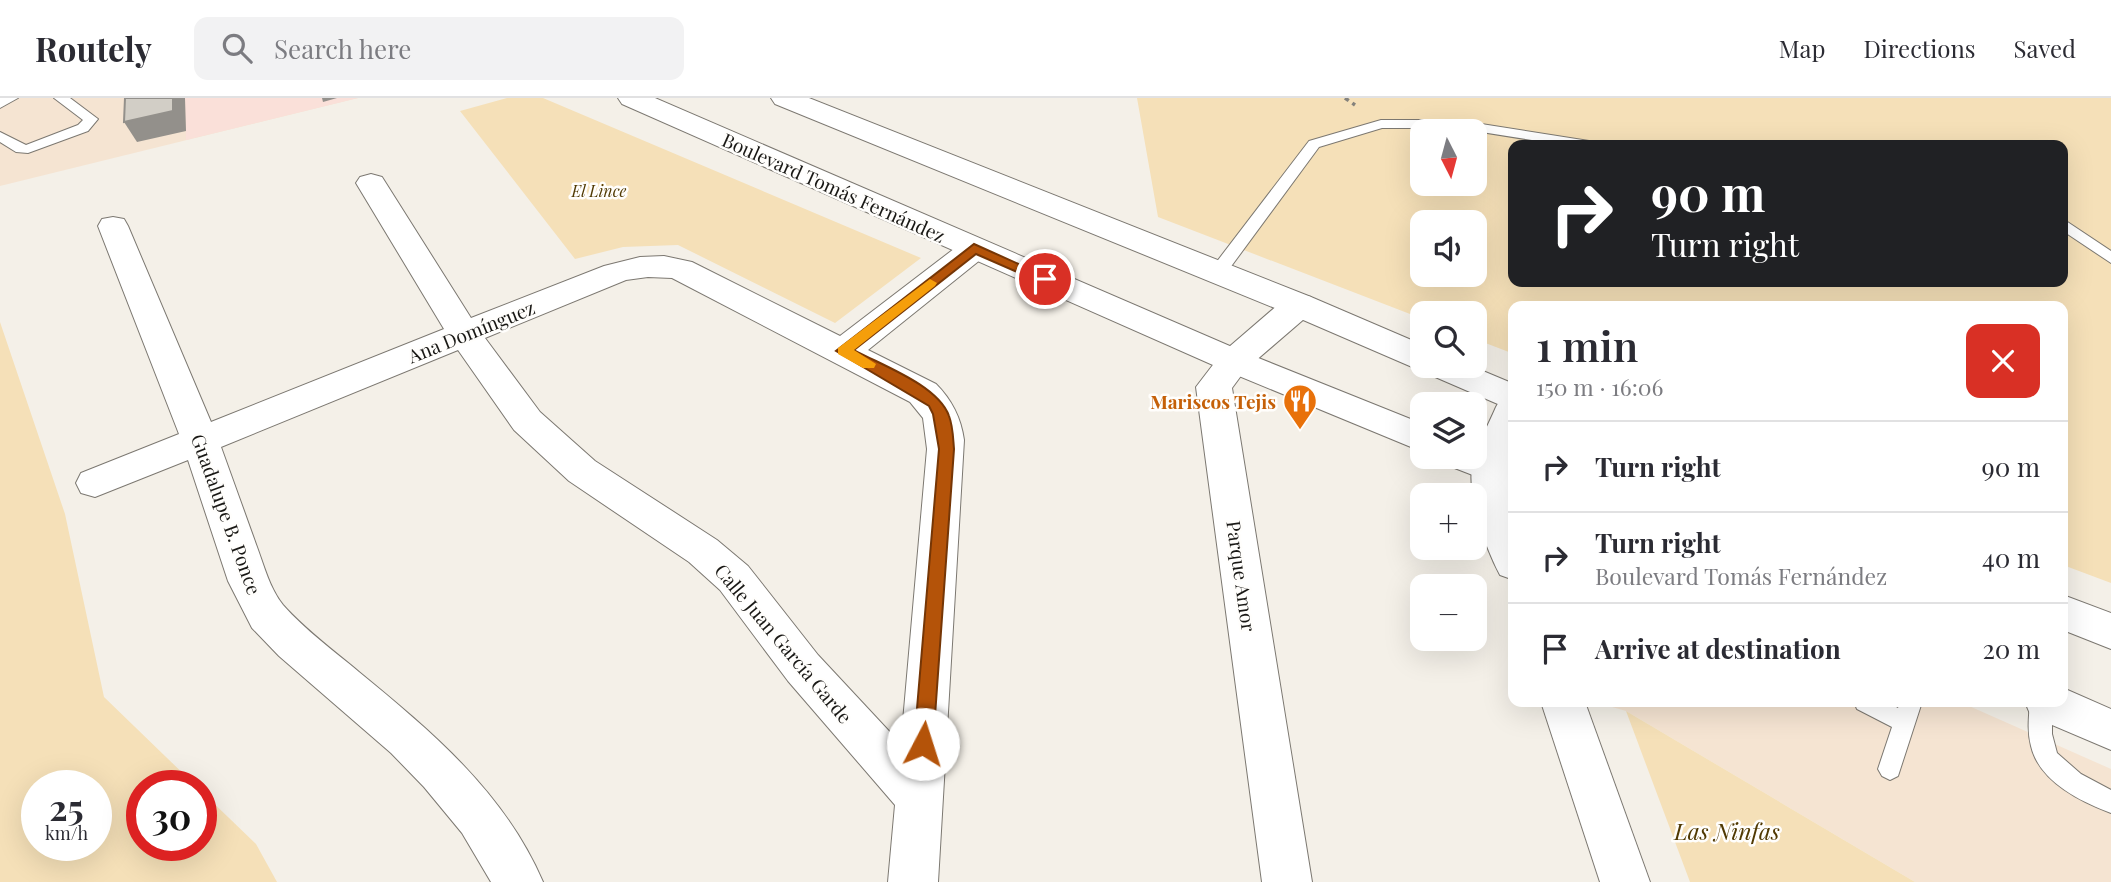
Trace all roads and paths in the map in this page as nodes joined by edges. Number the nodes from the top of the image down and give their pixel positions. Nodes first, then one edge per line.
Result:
1 (11, 98) edge
2 (61, 98) edge
3 (632, 98) edge
4 (785, 98) edge
5 (0, 104) edge
6 (0, 136) edge
7 (1557, 140) edge
8 (371, 183) dead end
9 (113, 226) dead end
10 (2068, 228) edge
11 (974, 248) junction
12 (2111, 258) edge
13 (1217, 272) junction
14 (1298, 305) junction
15 (465, 335) junction
16 (844, 351) junction
17 (1410, 353) edge
18 (1234, 361) junction
19 (1468, 378) edge
20 (1508, 395) edge
21 (1508, 423) edge
22 (1410, 434) edge
23 (200, 440) junction
24 (1490, 467) edge
25 (95, 483) dead end
26 (1508, 548) edge
27 (2068, 614) edge
28 (2111, 631) edge
29 (1565, 707) edge
30 (1886, 707) edge
31 (2041, 707) edge
32 (2058, 707) edge
33 (1908, 712) edge
34 (2111, 730) edge
35 (1889, 769) dead end
36 (919, 798) junction
37 (2111, 802) edge
38 (519, 882) edge
39 (913, 882) edge
40 (1287, 882) edge
41 (1625, 882) edge

1 - 5 lane
2 - 6 lane
3 - 11 street, Boulevard Tomás Fernández
4 - 13 street
7 - 13 lane
8 - 15 street, Calle Juan García Garde
9 - 23 street, Guadalupe B. Ponce
10 - 12 lane
11 - 16 street
11 - 18 street, Boulevard Tomás Fernández
13 - 14 street
14 - 17 street
14 - 18 street, Parque Amor
15 - 16 street, Ana Domínguez
15 - 23 street, Ana Domínguez
15 - 36 street, Calle Juan García Garde
16 - 36 street, Ana Domínguez
18 - 22 street, Boulevard Tomás Fernández
18 - 40 street, Parque Amor
19 - 20 street
21 - 24 street
23 - 25 street, Ana Domínguez
23 - 38 street, Guadalupe B. Ponce
24 - 26 street
27 - 28 street
29 - 41 street
30 - 33 lane
31 - 37 lane
32 - 34 street
33 - 35 lane
36 - 39 street, Ana Domínguez

